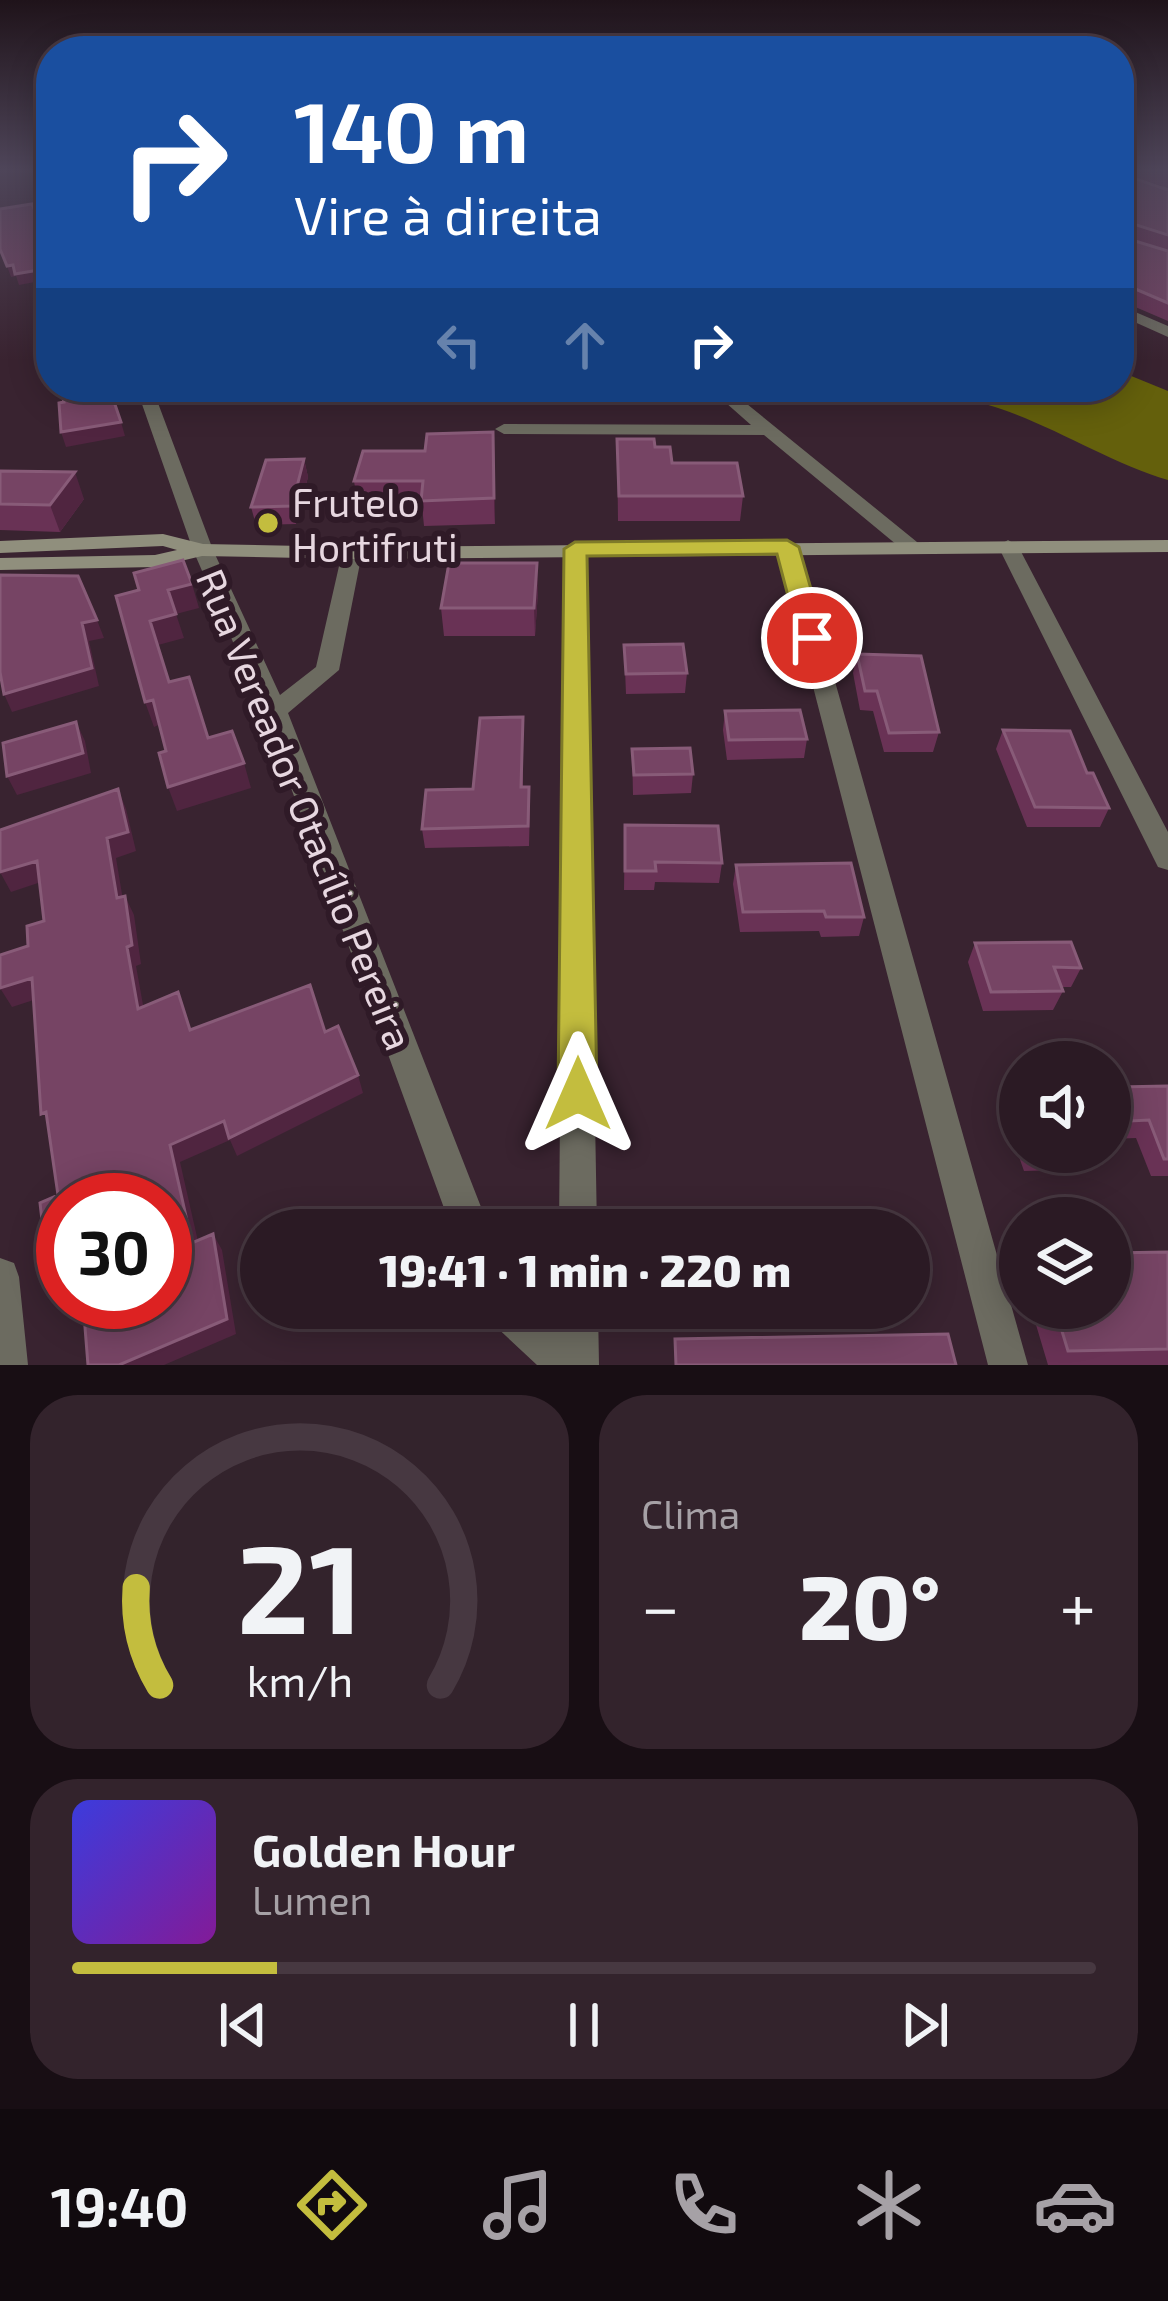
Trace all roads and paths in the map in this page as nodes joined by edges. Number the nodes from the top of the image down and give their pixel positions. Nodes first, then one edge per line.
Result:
1 (1134, 316) edge
2 (1168, 332) edge
3 (148, 402) edge
4 (732, 402) edge
5 (504, 429) dead end
6 (763, 430) junction
7 (910, 546) junction
8 (1007, 546) junction
9 (1168, 546) edge
10 (0, 547) edge
11 (787, 547) junction
12 (575, 549) junction
13 (202, 550) junction
14 (352, 553) junction
15 (0, 564) edge
16 (274, 711) junction
17 (1168, 859) edge
18 (463, 1209) edge
19 (578, 1209) edge
20 (0, 1277) edge
21 (528, 1329) edge
22 (578, 1329) edge
23 (8, 1365) edge
24 (567, 1365) edge
25 (579, 1365) edge
26 (1008, 1365) edge

1 - 2 street
3 - 13 street, Rua Vereador Otacílio Pereira
4 - 6 street
5 - 6 street
6 - 7 street
7 - 8 street
7 - 11 street
8 - 9 street
8 - 17 street
10 - 13 street
11 - 12 street
11 - 26 street
12 - 14 street
12 - 19 street
13 - 14 street
13 - 15 street
13 - 16 street, Rua Vereador Otacílio Pereira
14 - 16 street
16 - 18 street, Rua Vereador Otacílio Pereira
20 - 23 street
21 - 24 street
22 - 25 street

